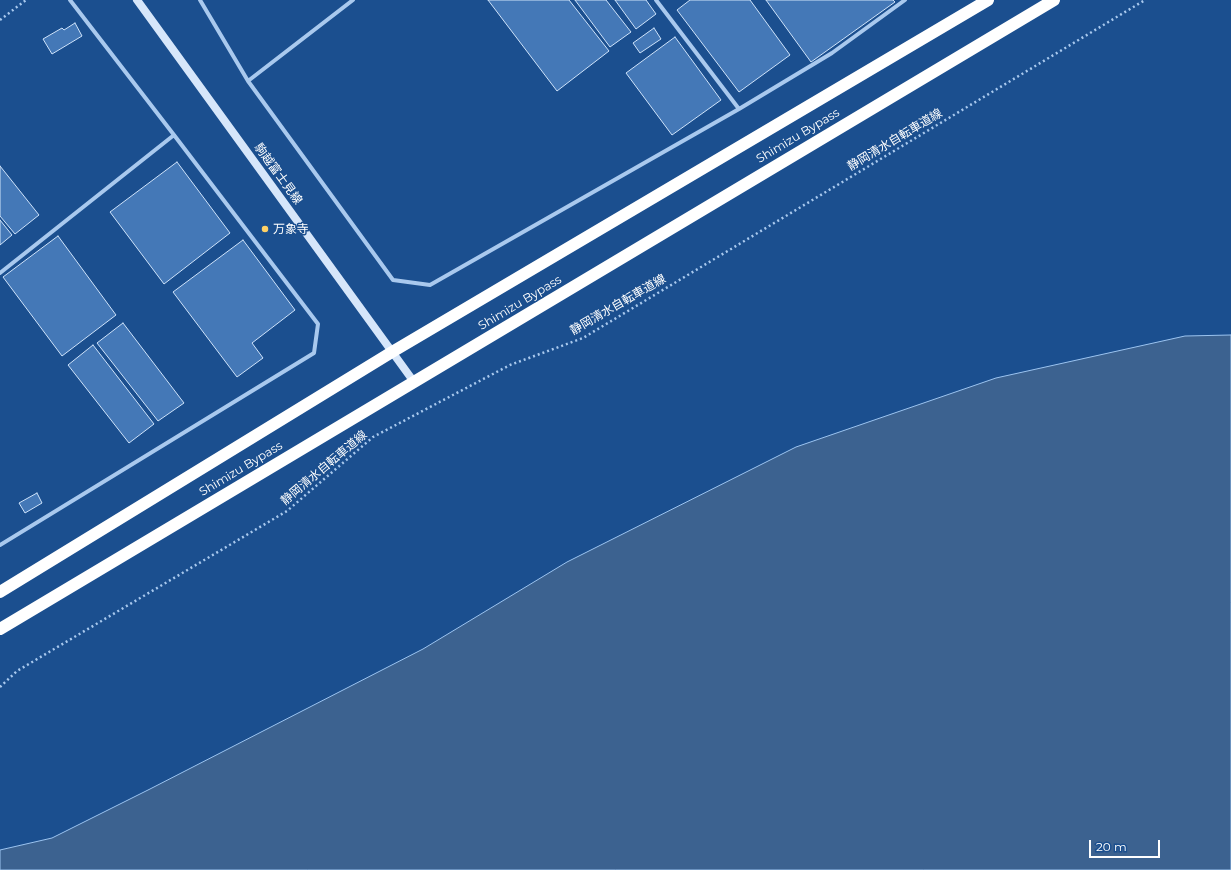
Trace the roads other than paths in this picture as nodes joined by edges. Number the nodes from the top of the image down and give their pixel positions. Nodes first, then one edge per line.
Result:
1 (70, 0) edge
2 (137, 0) edge
3 (200, 0) edge
4 (353, 0) edge
5 (656, 0) edge
6 (905, 0) edge
7 (988, 0) edge
8 (1054, 0) edge
9 (248, 81) junction
10 (739, 109) junction
11 (174, 135) junction
12 (0, 273) edge
13 (392, 352) junction
14 (414, 382) junction
15 (0, 545) edge
16 (0, 592) edge
17 (0, 629) edge

1 - 11 street
2 - 13 main road, 駒越富士見線
3 - 9 street
4 - 9 street
5 - 10 street
6 - 10 street
7 - 13 highway, Shimizu Bypass
8 - 14 highway, Shimizu Bypass
9 - 10 street
11 - 12 street
11 - 15 street
13 - 14 main road, 駒越富士見線
13 - 16 highway, Shimizu Bypass
14 - 17 highway, Shimizu Bypass

